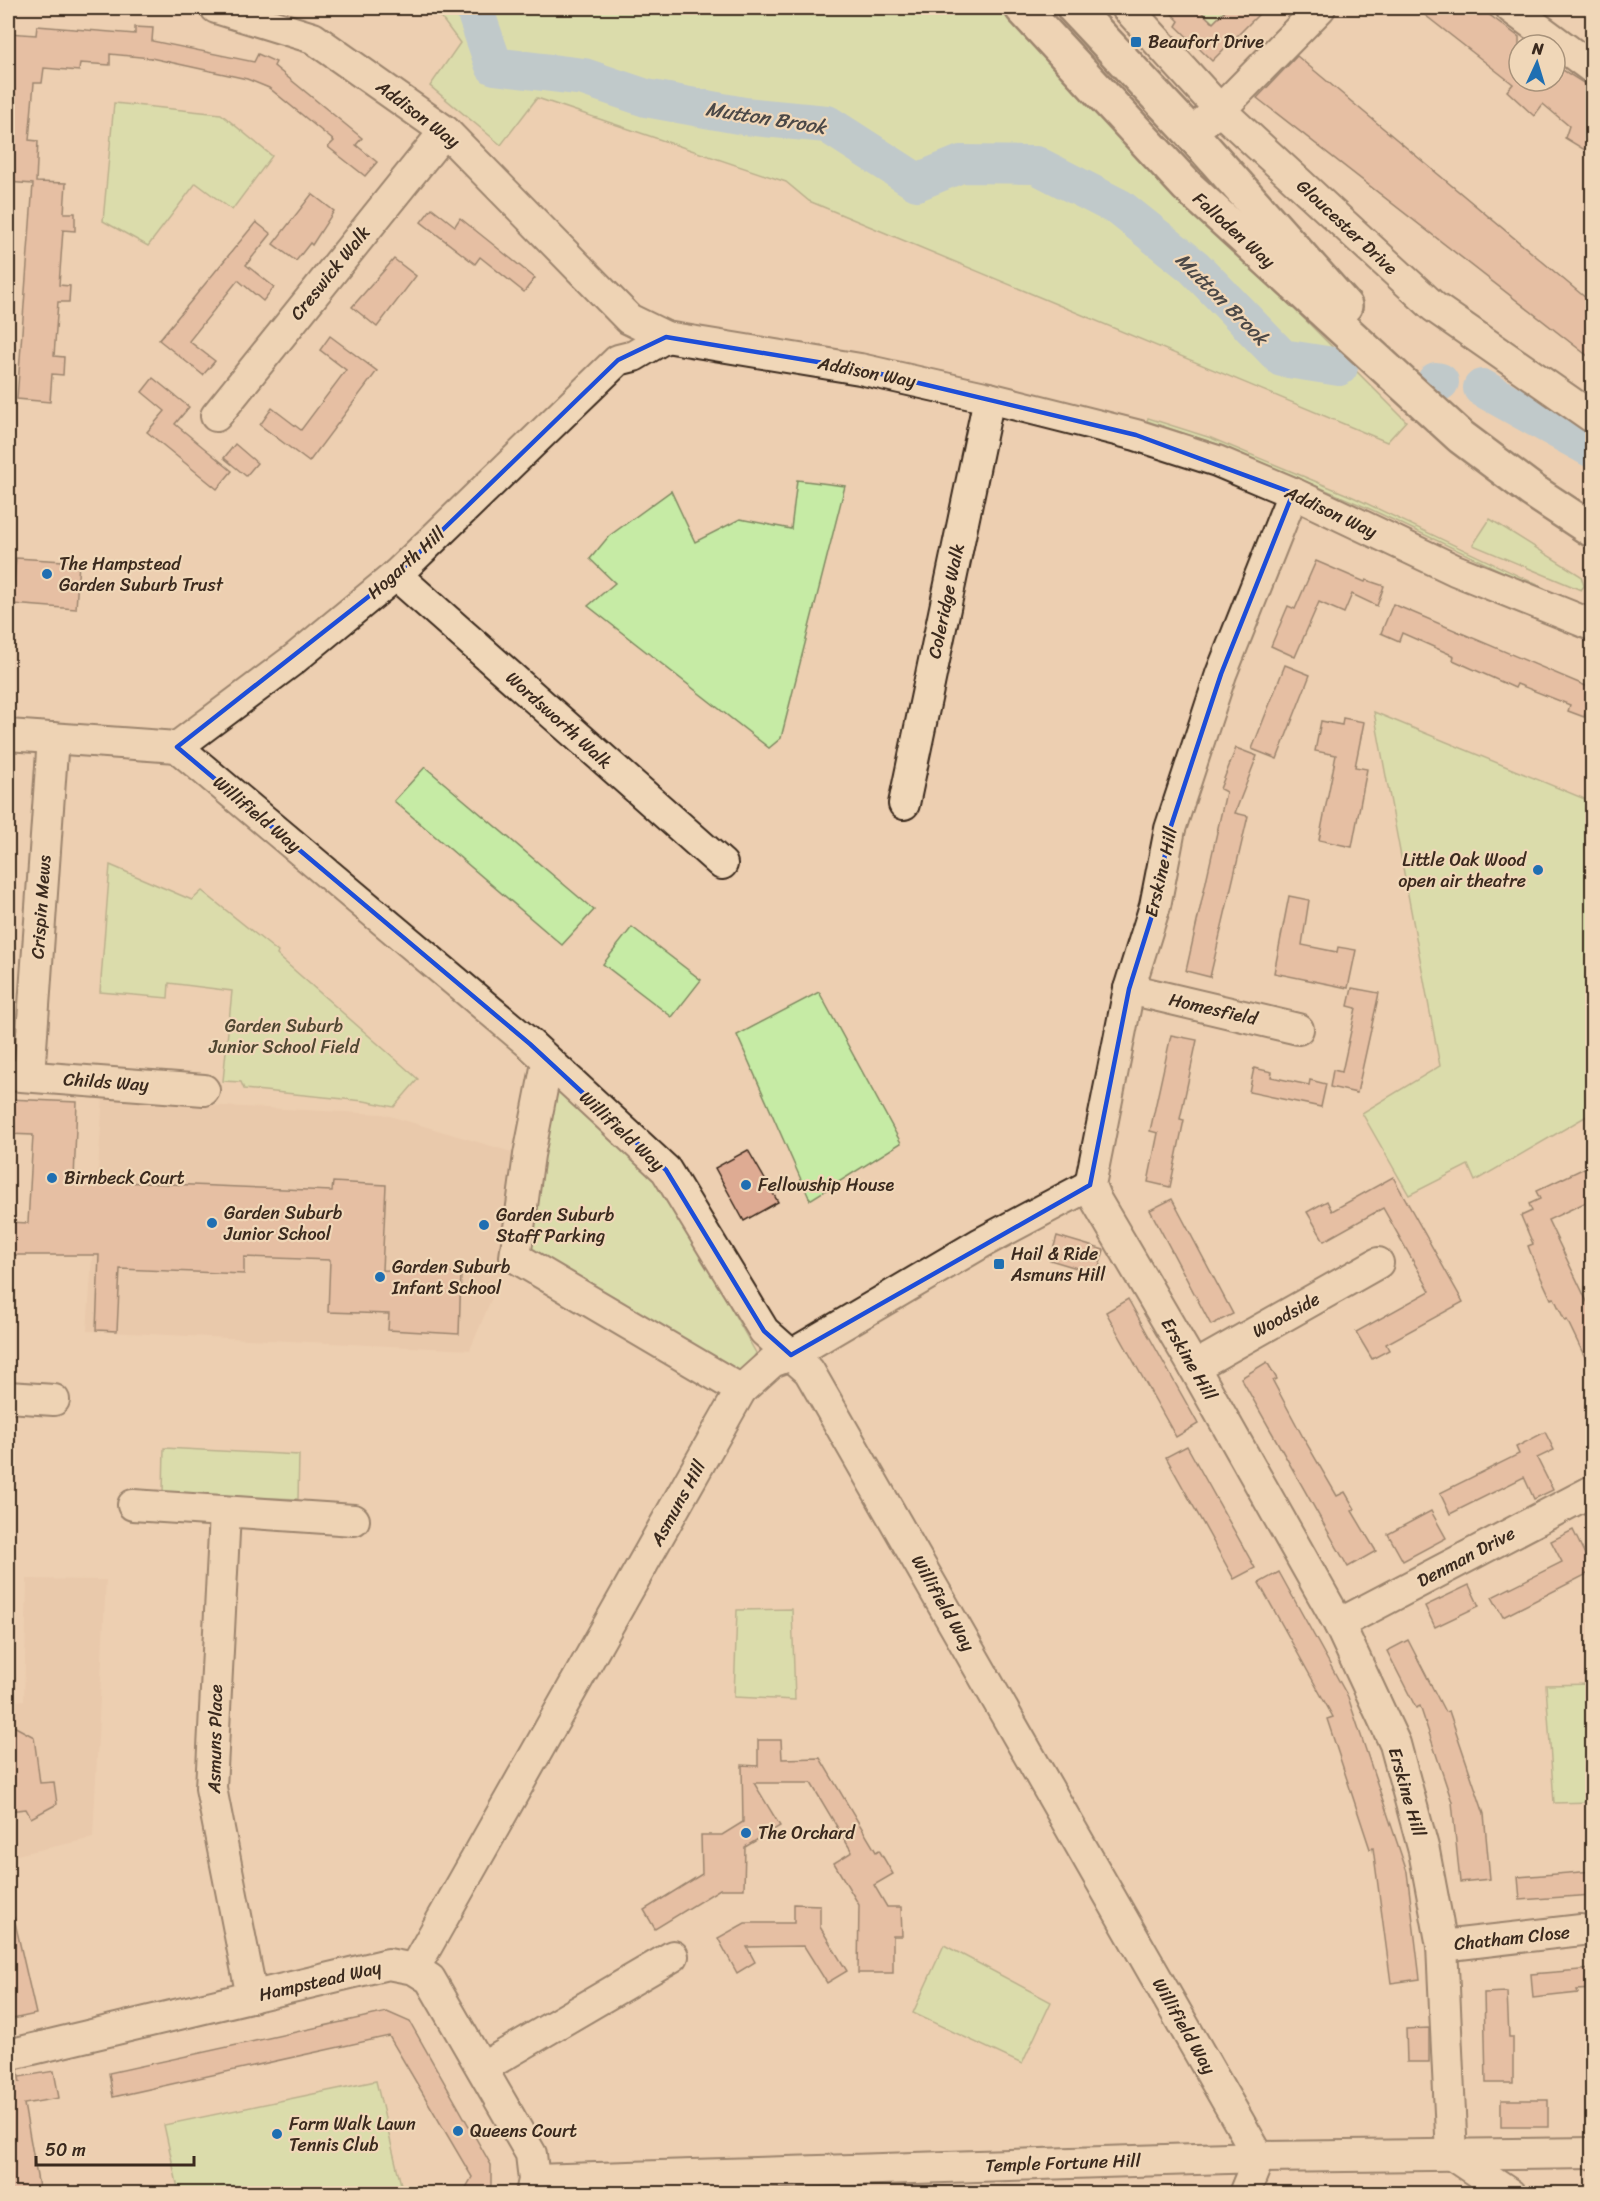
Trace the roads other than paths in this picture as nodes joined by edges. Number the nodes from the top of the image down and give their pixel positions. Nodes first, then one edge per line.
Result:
1 (216, 8) edge
2 (1022, 8) edge
3 (1074, 8) edge
4 (1126, 8) edge
5 (1320, 8) edge
6 (1511, 8) edge
7 (1593, 68) edge
8 (1220, 110) junction
9 (445, 131) junction
10 (1191, 132) junction
11 (1162, 159) junction
12 (628, 318) junction
13 (666, 337) junction
14 (618, 360) junction
15 (989, 398) junction
16 (216, 416) dead end
17 (1593, 417) edge
18 (1461, 437) junction
19 (1293, 493) junction
20 (1593, 530) edge
21 (396, 575) junction
22 (1593, 625) edge
23 (8, 735) edge
24 (53, 738) junction
25 (177, 747) junction
26 (904, 804) dead end
27 (722, 864) dead end
28 (1129, 989) junction
29 (1298, 1029) dead end
30 (547, 1063) junction
31 (18, 1076) edge
32 (204, 1090) dead end
33 (1090, 1185) junction
34 (1378, 1263) dead end
35 (791, 1355) junction
36 (1194, 1367) junction
37 (741, 1390) junction
38 (8, 1397) edge
39 (54, 1400) dead end
40 (1593, 1491) edge
41 (133, 1505) dead end
42 (225, 1513) junction
43 (354, 1520) dead end
44 (1339, 1624) junction
45 (1581, 1930) dead end
46 (1442, 1946) junction
47 (673, 1956) dead end
48 (414, 1969) junction
49 (252, 1997) junction
50 (8, 2055) edge
51 (482, 2068) junction
52 (1593, 2153) edge
53 (1452, 2155) junction
54 (1259, 2157) junction
55 (532, 2187) edge
56 (1244, 2193) edge
57 (1510, 2193) edge

1 - 9 street, Addison Way
2 - 11 highway, Falloden Way
3 - 10 highway, Falloden Way
4 - 8 street, Gloucester Drive
5 - 8 street
6 - 7 street
8 - 10 street
8 - 17 street, Gloucester Drive
9 - 12 street, Addison Way
9 - 16 street, Creswick Walk
10 - 11 highway
10 - 18 highway, Falloden Way
11 - 18 highway, Falloden Way
12 - 13 street, Addison Way
12 - 14 street
13 - 14 street, Hogarth Hill
13 - 15 street, Addison Way
14 - 21 street, Hogarth Hill
15 - 19 street, Addison Way
15 - 26 street, Coleridge Walk
18 - 20 highway, Falloden Way
19 - 22 street, Addison Way
19 - 28 street, Erskine Hill
21 - 25 street, Hogarth Hill
21 - 27 street, Wordsworth Walk
23 - 24 street
24 - 25 street
24 - 31 street, Crispin Mews
25 - 30 street, Willifield Way
28 - 29 street, Homesfield
28 - 33 street, Erskine Hill
30 - 35 street, Willifield Way
30 - 37 street
31 - 32 street, Childs Way
33 - 35 street, Asmuns Hill
33 - 36 street, Erskine Hill
34 - 36 street, Woodside
35 - 37 street, Asmuns Hill
35 - 54 street, Willifield Way
36 - 44 street, Erskine Hill
37 - 48 street, Asmuns Hill
38 - 39 street
40 - 44 street, Denman Drive
41 - 42 street
42 - 43 street
42 - 49 street, Asmuns Place
44 - 46 street, Erskine Hill
45 - 46 street, Chatham Close
46 - 53 street, Erskine Hill
47 - 51 street
48 - 49 street, Hampstead Way
48 - 51 street
49 - 50 street, Hampstead Way
51 - 55 street
52 - 53 street, Temple Fortune Hill
53 - 54 street, Temple Fortune Hill
53 - 57 street
54 - 55 street, Temple Fortune Hill
54 - 56 street

